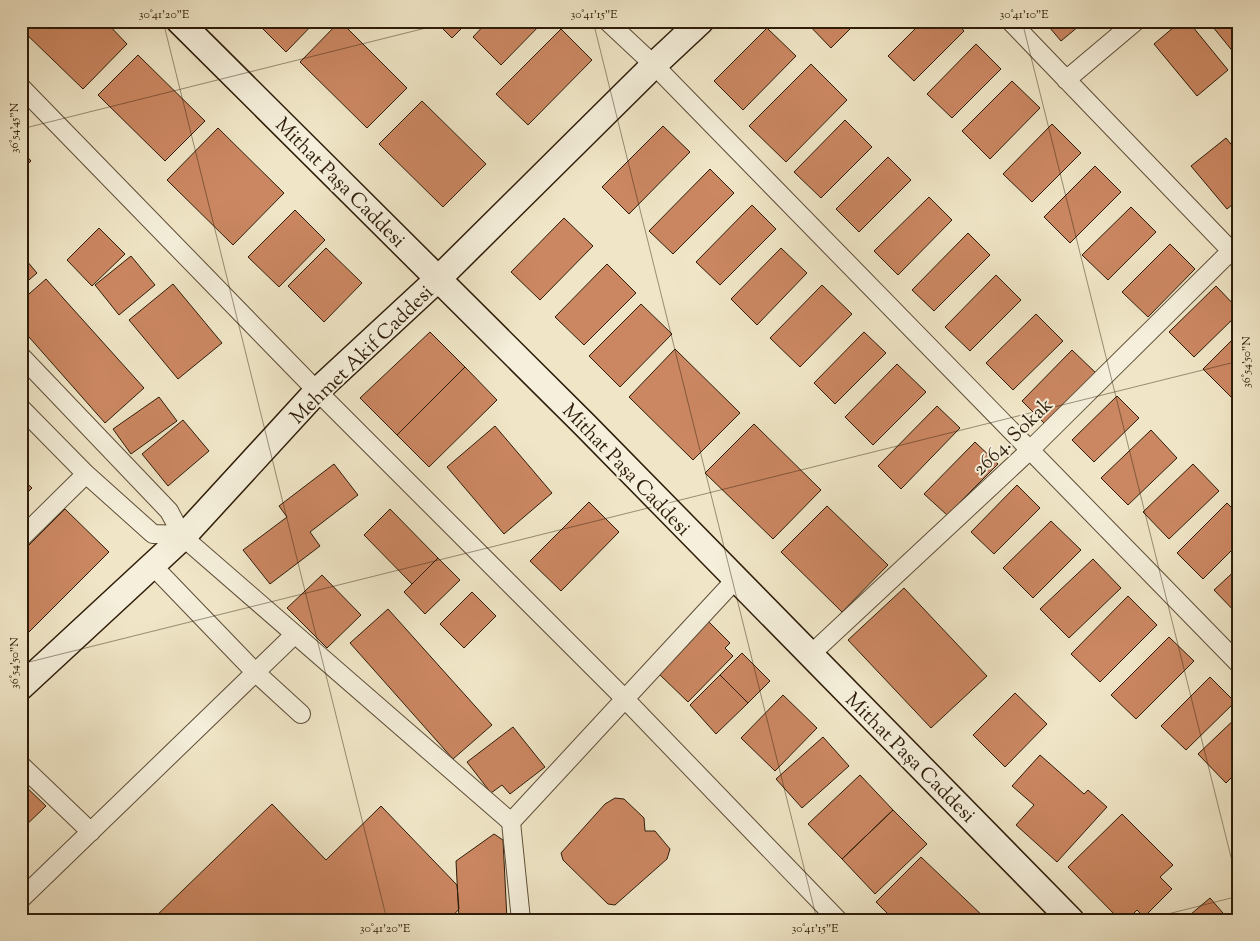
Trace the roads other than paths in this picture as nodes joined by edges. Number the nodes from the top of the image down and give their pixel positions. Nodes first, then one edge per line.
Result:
1 (179, 21) edge
2 (608, 21) edge
3 (701, 21) edge
4 (1010, 21) edge
5 (1136, 21) edge
6 (654, 65) junction
7 (1066, 80) junction
8 (21, 87) edge
9 (1236, 251) edge
10 (438, 280) junction
11 (21, 356) edge
12 (317, 392) junction
13 (21, 408) edge
14 (1030, 450) junction
15 (86, 474) junction
16 (182, 536) junction
17 (21, 538) edge
18 (152, 565) junction
19 (735, 580) junction
20 (294, 635) junction
21 (810, 655) junction
22 (1239, 664) edge
23 (255, 672) junction
24 (21, 686) edge
25 (624, 698) junction
26 (301, 714) dead end
27 (21, 765) edge
28 (511, 822) junction
29 (91, 832) junction
30 (21, 899) edge
31 (521, 920) edge
32 (838, 920) edge
33 (1071, 920) edge

1 - 10 street, Mithat Paşa Caddesi
2 - 6 street
3 - 6 street, Mehmet Akif Caddesi
4 - 7 street
5 - 7 street
6 - 10 street, Mehmet Akif Caddesi
6 - 14 street
7 - 9 street
8 - 12 street
9 - 14 street, 2664. Sokak
10 - 12 street, Mehmet Akif Caddesi
10 - 19 street, Mithat Paşa Caddesi
11 - 16 street
12 - 16 street, Mehmet Akif Caddesi
12 - 25 street
13 - 15 street
14 - 21 street, 2664. Sokak
14 - 22 street
15 - 16 street
15 - 17 street
16 - 18 street, Mehmet Akif Caddesi
16 - 20 street
18 - 23 street
18 - 24 street, Mehmet Akif Caddesi
19 - 21 street, Mithat Paşa Caddesi
19 - 25 street
20 - 23 street
20 - 28 street
21 - 33 street, Mithat Paşa Caddesi
23 - 26 street
23 - 29 street
25 - 28 street
25 - 32 street
27 - 29 street
28 - 31 street
29 - 30 street

